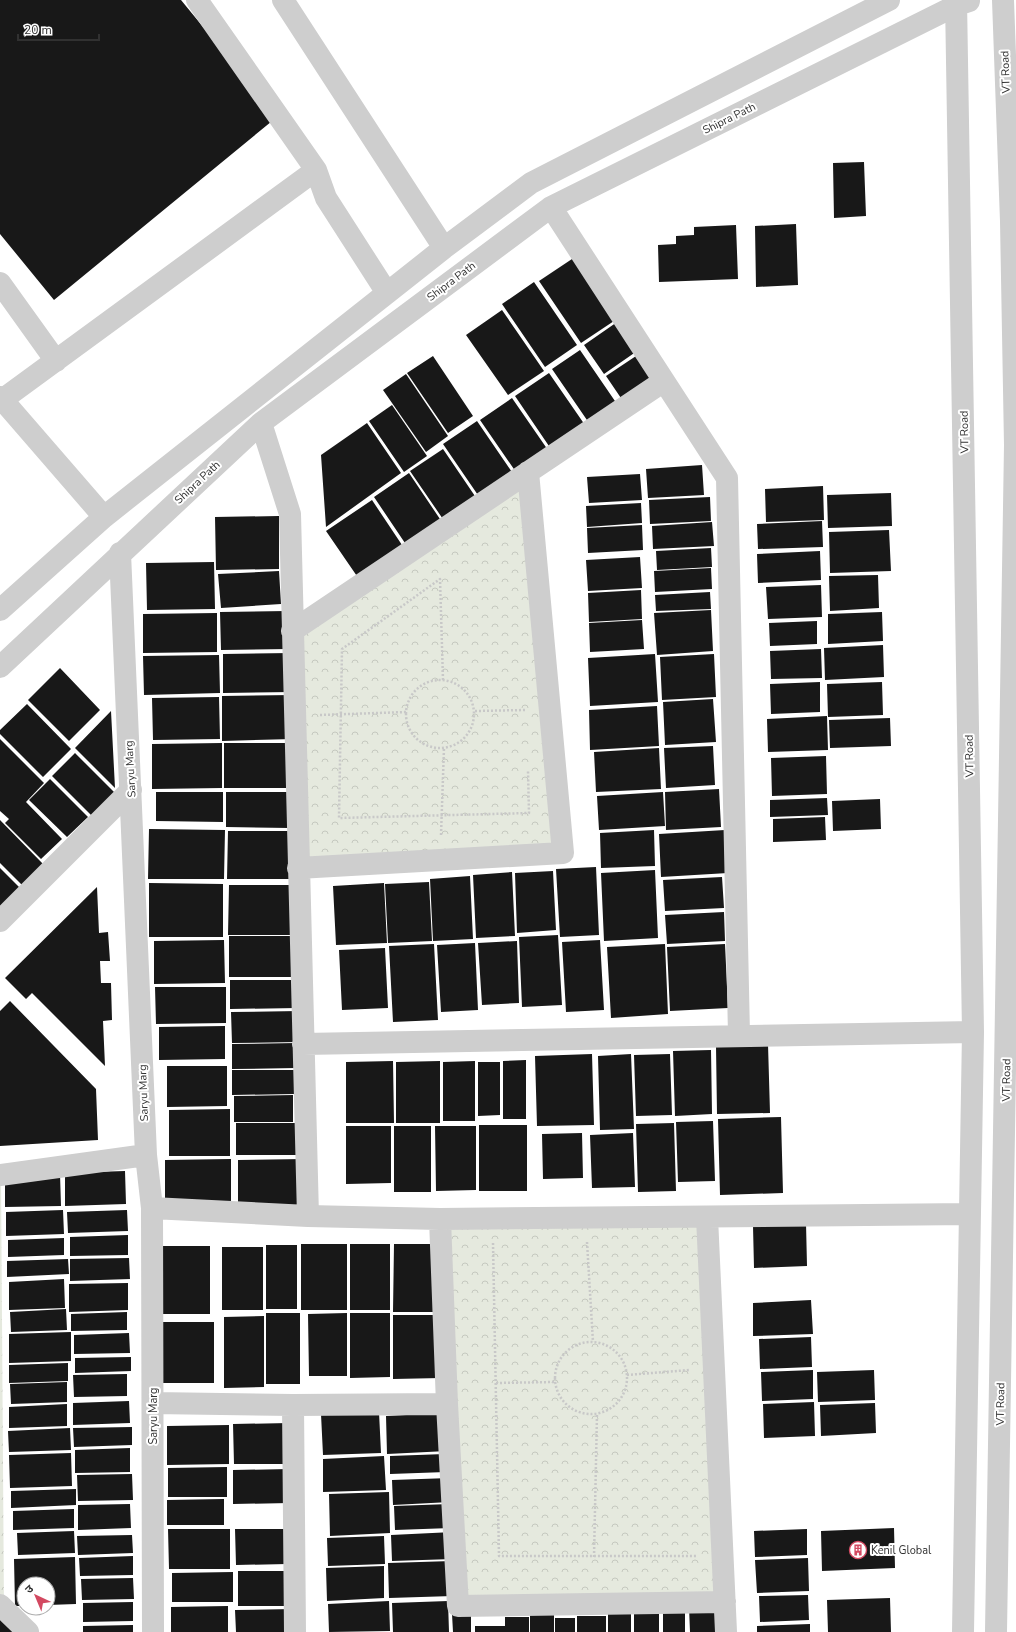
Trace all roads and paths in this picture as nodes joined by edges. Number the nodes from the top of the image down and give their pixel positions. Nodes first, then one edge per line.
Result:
1 (197, 0) edge
2 (283, 0) edge
3 (889, 0) edge
4 (1002, 0) edge
5 (962, 2) edge
6 (863, 6) edge
7 (316, 170) junction
8 (551, 207) junction
9 (444, 248) junction
10 (1014, 264) edge
11 (0, 283) edge
12 (387, 293) junction
13 (1014, 302) edge
14 (56, 361) junction
15 (664, 381) junction
16 (1, 398) edge
17 (261, 423) junction
18 (528, 472) junction
19 (104, 516) junction
20 (120, 553) junction
21 (0, 610) edge
22 (292, 631) junction
23 (0, 667) edge
24 (443, 680) junction
25 (528, 710) dead end
26 (475, 711) junction
27 (406, 712) junction
28 (341, 715) junction
29 (294, 716) junction
30 (444, 748) junction
31 (528, 765) dead end
32 (131, 790) junction
33 (442, 815) junction
34 (440, 860) junction
35 (298, 868) junction
36 (0, 921) edge
37 (973, 1032) junction
38 (739, 1036) junction
39 (303, 1044) junction
40 (146, 1155) junction
41 (0, 1175) edge
42 (152, 1208) junction
43 (970, 1214) junction
44 (308, 1216) junction
45 (707, 1217) junction
46 (586, 1218) junction
47 (440, 1219) junction
48 (493, 1219) junction
49 (593, 1342) junction
50 (696, 1370) dead end
51 (627, 1375) junction
52 (555, 1382) junction
53 (496, 1383) junction
54 (153, 1403) junction
55 (447, 1404) junction
56 (293, 1405) junction
57 (597, 1414) junction
58 (697, 1549) dead end
59 (594, 1557) junction
60 (725, 1602) junction
61 (0, 1605) edge
62 (28, 1632) edge
63 (153, 1632) edge
64 (294, 1632) edge
65 (726, 1632) edge
66 (963, 1632) edge
67 (996, 1632) edge

1 - 7 street
2 - 9 street
3 - 6 street
4 - 10 street, VT Road
5 - 8 street, Shipra Path
5 - 37 street, VT Road
6 - 9 street
7 - 12 street
7 - 14 street
8 - 15 street
8 - 17 street, Shipra Path
9 - 12 street
10 - 13 street, VT Road
11 - 14 street
12 - 19 street
13 - 67 street, VT Road
14 - 16 street
15 - 18 street
15 - 38 street
16 - 19 street
17 - 20 street, Shipra Path
17 - 22 street
18 - 22 street
18 - 34 street
19 - 21 street
20 - 23 street, Shipra Path
20 - 32 street, Saryu Marg
22 - 29 street
24 - 26 path
24 - 27 path
24 - 28 path
25 - 26 path
26 - 30 path
27 - 28 path
27 - 30 path
28 - 29 path
28 - 33 path
29 - 35 street
30 - 33 path
31 - 33 path
32 - 36 street
32 - 40 street, Saryu Marg
33 - 34 path
34 - 35 street
35 - 39 street
37 - 38 street
37 - 43 street, VT Road
38 - 39 street
39 - 44 street
40 - 41 street
40 - 42 street, Saryu Marg
42 - 44 street
42 - 54 street, Saryu Marg
43 - 45 street
43 - 66 street, VT Road
44 - 47 street
45 - 46 street
45 - 60 street
46 - 48 street
46 - 49 path
47 - 48 street
47 - 55 street
48 - 53 path
49 - 51 path
49 - 52 path
50 - 51 path
51 - 57 path
52 - 53 path
52 - 57 path
53 - 59 path
54 - 56 street
54 - 63 street, Saryu Marg
55 - 56 street
55 - 60 street
56 - 64 street
57 - 59 path
58 - 59 path
60 - 65 street
61 - 62 street

